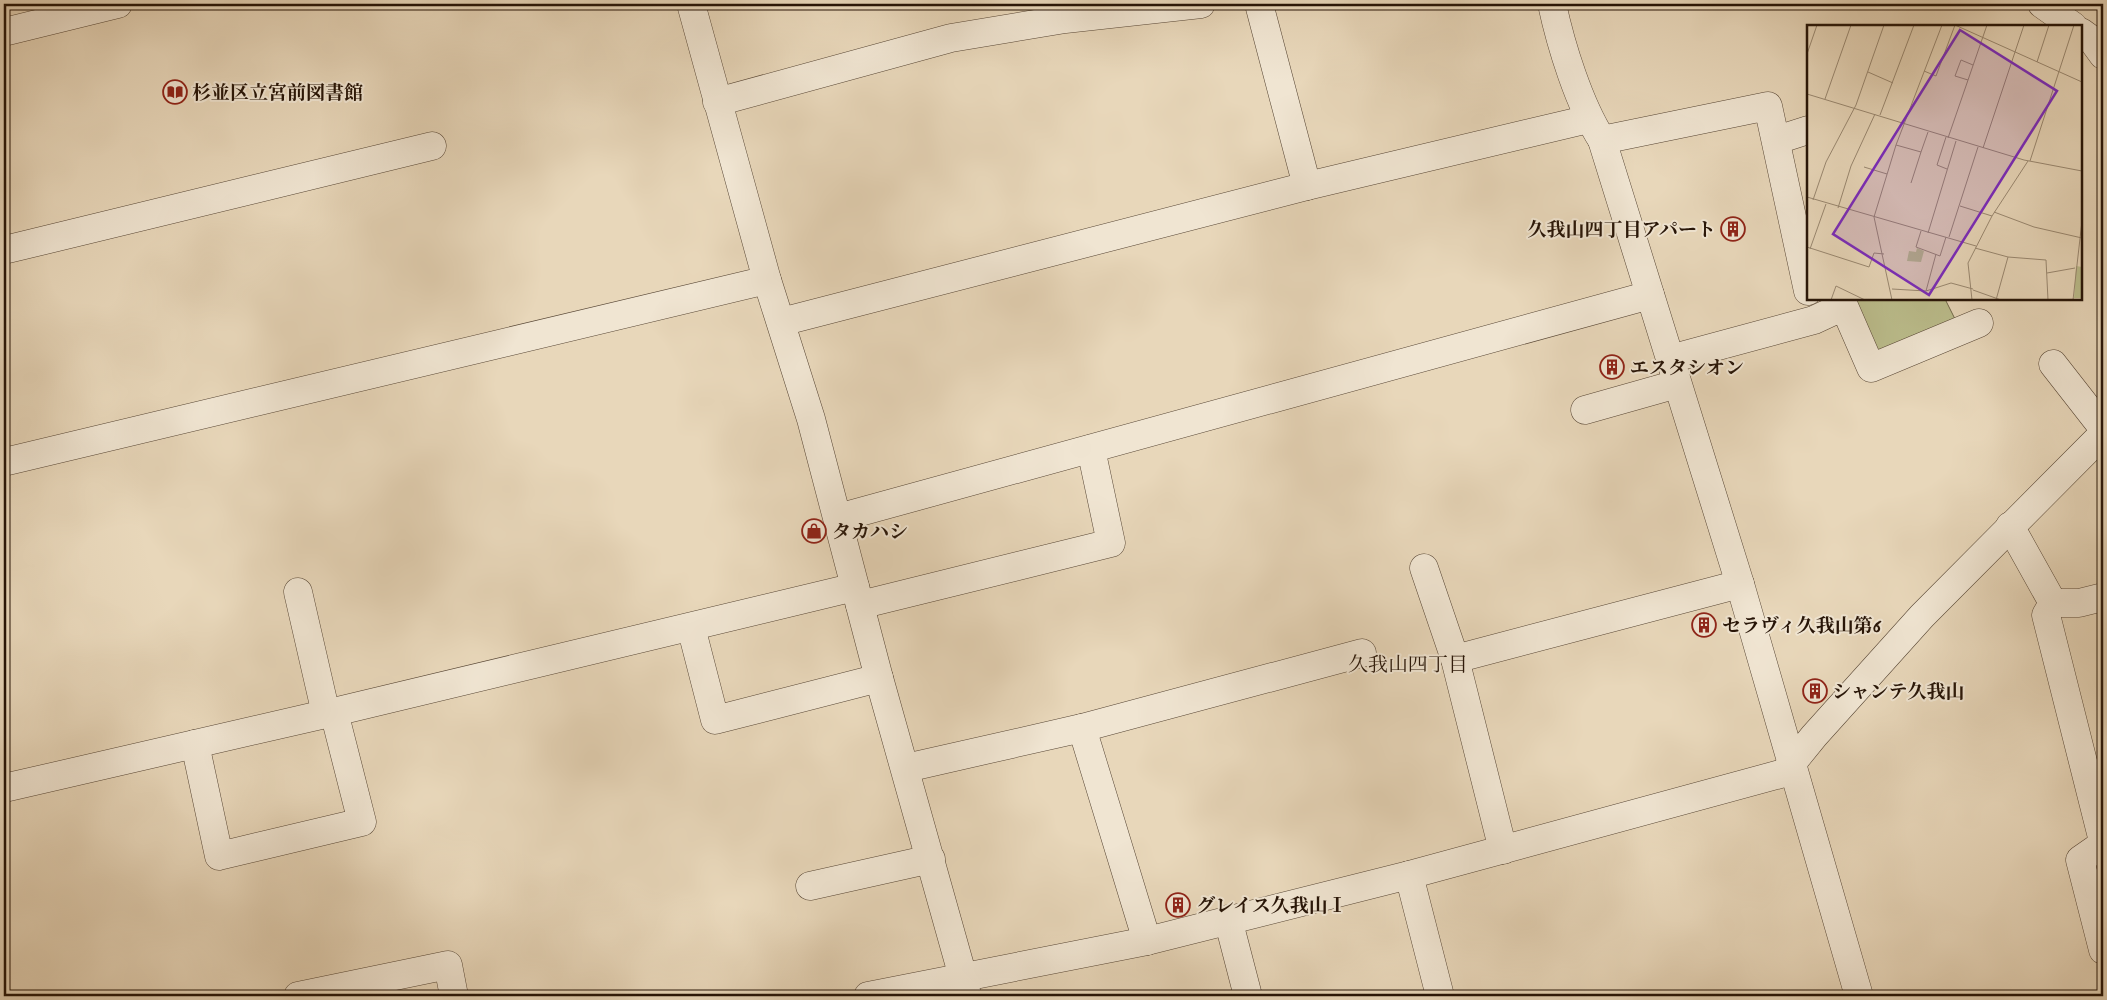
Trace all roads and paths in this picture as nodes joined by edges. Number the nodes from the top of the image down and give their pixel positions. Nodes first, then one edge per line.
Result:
1 (118, 4) edge
2 (691, 4) edge
3 (1201, 4) edge
4 (1259, 4) edge
5 (1552, 4) edge
6 (2042, 4) edge
7 (2068, 25) edge
8 (4, 32) edge
9 (717, 102) junction
10 (1596, 130) junction
11 (1807, 130) edge
12 (1776, 140) junction
13 (432, 146) dead end
14 (1307, 186) junction
15 (4, 250) edge
16 (767, 280) junction
17 (1807, 286) edge
18 (1650, 295) junction
19 (1812, 309) edge
20 (781, 322) junction
21 (1979, 323) dead end
22 (2053, 364) dead end
23 (1674, 372) junction
24 (1585, 410) dead end
25 (2103, 428) edge
26 (2103, 434) edge
27 (1091, 449) junction
28 (4, 462) edge
29 (838, 518) junction
30 (2010, 526) junction
31 (1424, 568) dead end
32 (1740, 584) junction
33 (298, 592) dead end
34 (858, 596) junction
35 (2103, 597) edge
36 (2053, 603) junction
37 (691, 627) junction
38 (1362, 653) dead end
39 (1455, 659) junction
40 (880, 678) junction
41 (330, 713) junction
42 (1082, 728) junction
43 (195, 744) junction
44 (1793, 763) junction
45 (906, 768) junction
46 (4, 788) edge
47 (2103, 843) edge
48 (1503, 850) junction
49 (931, 859) junction
50 (1409, 875) junction
51 (810, 886) dead end
52 (1228, 919) junction
53 (1147, 941) junction
54 (2103, 950) edge
55 (965, 987) edge
56 (298, 996) edge
57 (454, 996) edge
58 (868, 996) edge
59 (1248, 996) edge
60 (1440, 996) edge
61 (1859, 996) edge

1 - 8 street
2 - 9 street
3 - 9 street
4 - 14 street
5 - 10 street
6 - 7 street
9 - 16 street
10 - 12 street
10 - 14 street
10 - 18 street
11 - 12 street
12 - 17 street
13 - 15 street
14 - 20 street
16 - 20 street
16 - 28 street
18 - 23 street
18 - 27 street
19 - 21 street
19 - 23 street
20 - 29 street
22 - 25 street
23 - 24 street
23 - 32 street
26 - 30 street
27 - 29 street
27 - 34 street
29 - 34 street
30 - 36 street
30 - 44 street
31 - 39 street
32 - 39 street
32 - 44 street
33 - 41 street
34 - 37 street
34 - 40 street
35 - 36 street
36 - 47 street
37 - 40 street
37 - 41 street
38 - 42 street
39 - 48 street
40 - 45 street
41 - 43 street
41 - 43 street
42 - 45 street
42 - 53 street
43 - 46 street
44 - 48 street
44 - 61 street
45 - 49 street
47 - 54 street
48 - 50 street
49 - 51 street
49 - 55 street
50 - 52 street
50 - 60 street
52 - 53 street
52 - 59 street
53 - 55 street
55 - 58 street
56 - 57 street

